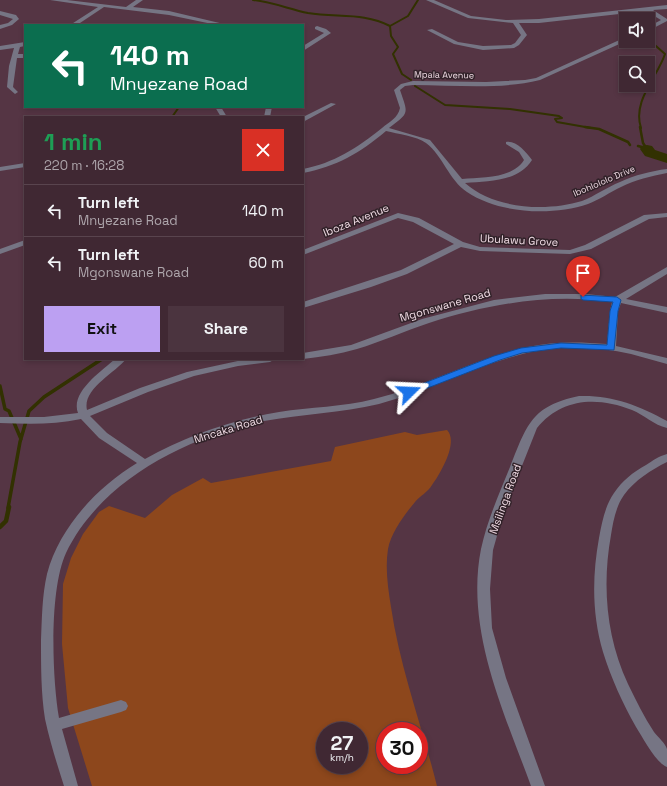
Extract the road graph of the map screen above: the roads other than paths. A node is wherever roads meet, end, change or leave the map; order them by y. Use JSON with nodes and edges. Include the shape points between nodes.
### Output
{"nodes":[{"id":1,"x":53,"y":0,"type":"edge"},
{"id":2,"x":140,"y":0,"type":"edge"},
{"id":3,"x":429,"y":0,"type":"edge"},
{"id":4,"x":448,"y":0,"type":"edge"},
{"id":5,"x":103,"y":6,"type":"junction"},
{"id":6,"x":667,"y":7,"type":"edge"},
{"id":7,"x":128,"y":8,"type":"junction"},
{"id":8,"x":448,"y":9,"type":"junction"},
{"id":9,"x":647,"y":9,"type":"junction"},
{"id":10,"x":0,"y":13,"type":"edge"},
{"id":11,"x":666,"y":20,"type":"edge"},
{"id":12,"x":515,"y":22,"type":"junction"},
{"id":13,"x":75,"y":24,"type":"edge"},
{"id":14,"x":221,"y":24,"type":"edge"},
{"id":15,"x":655,"y":26,"type":"edge"},
{"id":16,"x":0,"y":27,"type":"edge"},
{"id":17,"x":317,"y":28,"type":"dead end"},
{"id":18,"x":430,"y":30,"type":"dead end"},
{"id":19,"x":619,"y":42,"type":"edge"},
{"id":20,"x":24,"y":44,"type":"edge"},
{"id":21,"x":17,"y":46,"type":"junction"},
{"id":22,"x":0,"y":48,"type":"edge"},
{"id":23,"x":304,"y":48,"type":"edge"},
{"id":24,"x":14,"y":56,"type":"junction"},
{"id":25,"x":24,"y":56,"type":"edge"},
{"id":26,"x":15,"y":92,"type":"dead end"},
{"id":27,"x":333,"y":104,"type":"dead end"},
{"id":28,"x":304,"y":119,"type":"edge"},
{"id":29,"x":384,"y":129,"type":"junction"},
{"id":30,"x":508,"y":143,"type":"dead end"},
{"id":31,"x":24,"y":165,"type":"edge"},
{"id":32,"x":0,"y":169,"type":"edge"},
{"id":33,"x":304,"y":171,"type":"edge"},
{"id":34,"x":667,"y":171,"type":"edge"},
{"id":35,"x":460,"y":181,"type":"junction"},
{"id":36,"x":667,"y":215,"type":"edge"},
{"id":37,"x":24,"y":242,"type":"edge"},
{"id":38,"x":460,"y":244,"type":"junction"},
{"id":39,"x":0,"y":252,"type":"edge"},
{"id":40,"x":304,"y":253,"type":"edge"},
{"id":41,"x":667,"y":270,"type":"edge"},
{"id":42,"x":617,"y":300,"type":"junction"},
{"id":43,"x":304,"y":305,"type":"edge"},
{"id":44,"x":667,"y":310,"type":"edge"},
{"id":45,"x":611,"y":348,"type":"junction"},
{"id":46,"x":304,"y":356,"type":"edge"},
{"id":47,"x":120,"y":360,"type":"edge"},
{"id":48,"x":264,"y":360,"type":"edge"},
{"id":49,"x":667,"y":362,"type":"edge"},
{"id":50,"x":83,"y":415,"type":"junction"},
{"id":51,"x":3,"y":420,"type":"edge"},
{"id":52,"x":667,"y":426,"type":"edge"},
{"id":53,"x":667,"y":457,"type":"edge"},
{"id":54,"x":144,"y":463,"type":"junction"},
{"id":55,"x":121,"y":706,"type":"dead end"},
{"id":56,"x":54,"y":725,"type":"junction"},
{"id":57,"x":667,"y":761,"type":"edge"},
{"id":58,"x":71,"y":786,"type":"edge"},
{"id":59,"x":538,"y":786,"type":"edge"}],
"edges":[{"from":1,"to":5,"type":"street"},
{"from":2,"to":7,"type":"street"},
{"from":3,"to":8,"type":"street"},
{"from":4,"to":8,"type":"street"},
{"from":5,"to":7,"type":"street"},
{"from":5,"to":13,"type":"street"},
{"from":6,"to":9,"type":"street"},
{"from":7,"to":14,"type":"street","via":[[178,14]]},
{"from":8,"to":12,"type":"street","via":[[475,18]]},
{"from":9,"to":11,"type":"street"},
{"from":9,"to":12,"type":"street"},
{"from":10,"to":16,"type":"street","via":[[14,16],[16,19]]},
{"from":11,"to":15,"type":"street"},
{"from":12,"to":18,"type":"street","via":[[524,35],[516,45],[505,48],[463,45]]},
{"from":17,"to":23,"type":"street","via":[[328,33]]},
{"from":19,"to":29,"type":"street","name":"Mpala Avenue","via":[[525,82],[403,85],[397,90],[403,107],[402,112]]},
{"from":20,"to":21,"type":"street"},
{"from":21,"to":22,"type":"street"},
{"from":21,"to":24,"type":"street"},
{"from":24,"to":25,"type":"street"},
{"from":24,"to":26,"type":"street","via":[[10,87]]},
{"from":27,"to":28,"type":"street"},
{"from":29,"to":33,"type":"street","name":"Mpala Avenue","via":[[346,158]]},
{"from":29,"to":35,"type":"street","name":"Ibohlololo Drive","via":[[428,141]]},
{"from":30,"to":35,"type":"street","via":[[528,160],[518,172]]},
{"from":31,"to":32,"type":"street"},
{"from":34,"to":35,"type":"street","name":"Ibohlololo Drive","via":[[635,178],[585,202],[546,208],[512,206],[492,200],[477,194]]},
{"from":36,"to":38,"type":"street","name":"Ubulawu Grove","via":[[648,217],[588,247],[570,252],[480,250]]},
{"from":37,"to":39,"type":"street"},
{"from":38,"to":40,"type":"street","name":"Iboza Avenue","via":[[416,220],[398,215]]},
{"from":38,"to":43,"type":"street","via":[[404,272]]},
{"from":41,"to":42,"type":"street"},
{"from":42,"to":44,"type":"street","name":"Mgonswane Road"},
{"from":42,"to":45,"type":"street"},
{"from":42,"to":46,"type":"street","name":"Mgonswane Road","via":[[549,297],[503,301],[443,316],[354,347]]},
{"from":45,"to":49,"type":"street","name":"Mncaka Road"},
{"from":45,"to":54,"type":"street","name":"Mncaka Road","via":[[561,346],[521,351],[376,402],[347,408],[286,414],[219,430]]},
{"from":47,"to":50,"type":"street","via":[[82,399]]},
{"from":48,"to":50,"type":"street","via":[[187,376]]},
{"from":50,"to":51,"type":"street","via":[[56,420]]},
{"from":50,"to":54,"type":"street","via":[[104,436]]},
{"from":52,"to":59,"type":"street","name":"Msilinga Road","via":[[634,408],[607,401],[580,400],[552,407],[532,428],[498,511],[487,550],[484,589],[486,628],[499,678]]},
{"from":53,"to":57,"type":"street","via":[[639,474],[621,491],[612,508],[601,549],[599,595],[602,625],[615,667],[634,712]]},
{"from":54,"to":56,"type":"street","name":"Mncaka Road","via":[[114,485],[91,507],[60,554],[51,584],[48,611],[47,660]]},
{"from":55,"to":56,"type":"street"},
{"from":56,"to":58,"type":"street","name":"Mncaka Road"}]}
